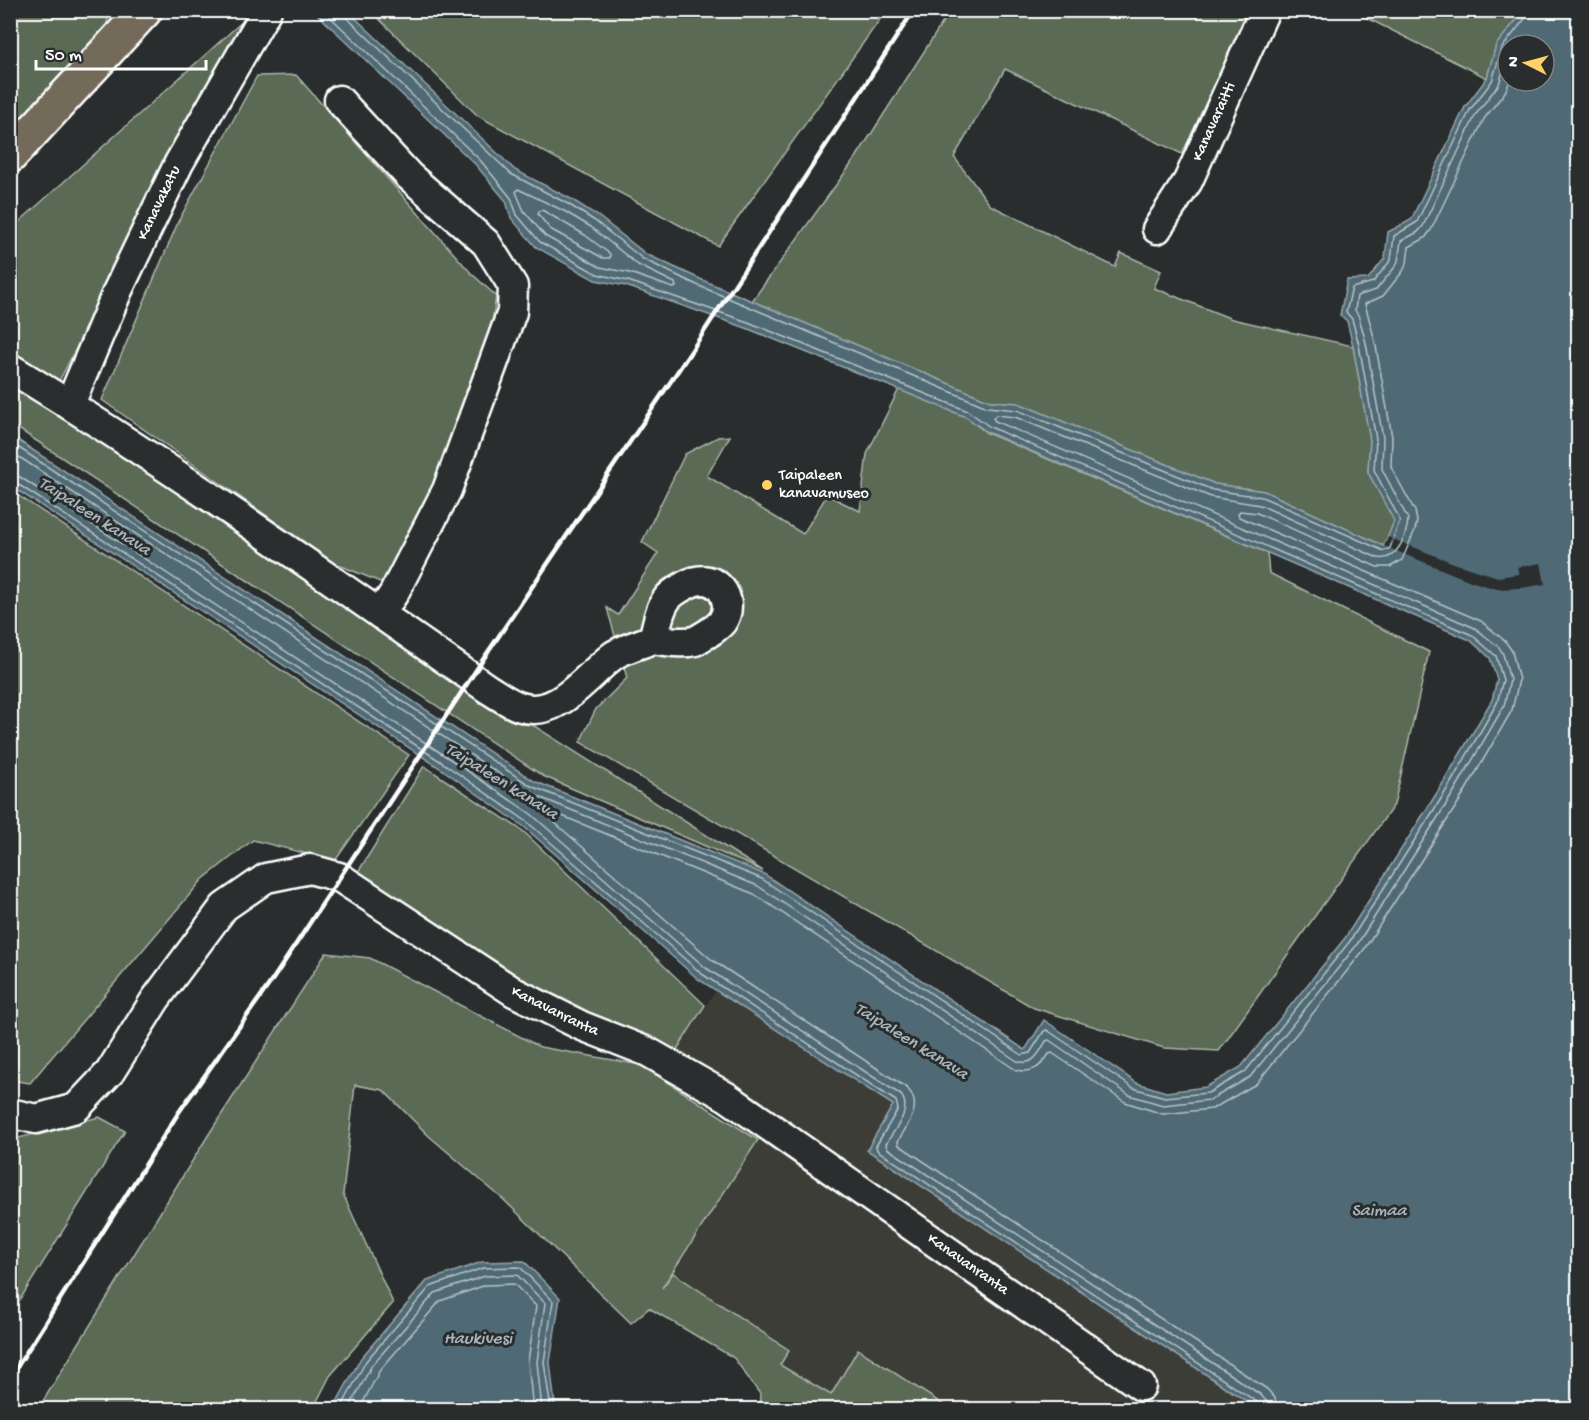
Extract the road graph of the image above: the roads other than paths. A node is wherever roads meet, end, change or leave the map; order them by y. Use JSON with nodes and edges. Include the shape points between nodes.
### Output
{"nodes":[{"id":1,"x":145,"y":10,"type":"edge"},
{"id":2,"x":267,"y":10,"type":"edge"},
{"id":3,"x":1265,"y":10,"type":"edge"},
{"id":4,"x":339,"y":100,"type":"dead end"},
{"id":5,"x":10,"y":156,"type":"edge"},
{"id":6,"x":1157,"y":229,"type":"dead end"},
{"id":7,"x":10,"y":368,"type":"edge"},
{"id":8,"x":70,"y":405,"type":"junction"},
{"id":9,"x":380,"y":614,"type":"junction"},
{"id":10,"x":653,"y":639,"type":"dead end"},
{"id":11,"x":10,"y":1113,"type":"edge"},
{"id":12,"x":1141,"y":1386,"type":"dead end"}],
"edges":[{"from":1,"to":5,"type":"highway"},
{"from":2,"to":8,"type":"street","name":"Kanavakatu","via":[[180,163],[118,290]]},
{"from":3,"to":6,"type":"street","name":"Kanavaraitti","via":[[1188,181]]},
{"from":4,"to":9,"type":"street","via":[[409,176],[486,243],[513,286],[512,312],[447,490]]},
{"from":7,"to":8,"type":"street"},
{"from":8,"to":9,"type":"street"},
{"from":9,"to":10,"type":"street","via":[[521,708],[547,707],[568,697],[617,654]]},
{"from":11,"to":12,"type":"street","name":"Kanavanranta","via":[[36,1119],[76,1108],[110,1072],[155,1000],[224,907],[266,878],[310,869],[339,878],[514,993],[648,1052],[727,1097]]}]}
